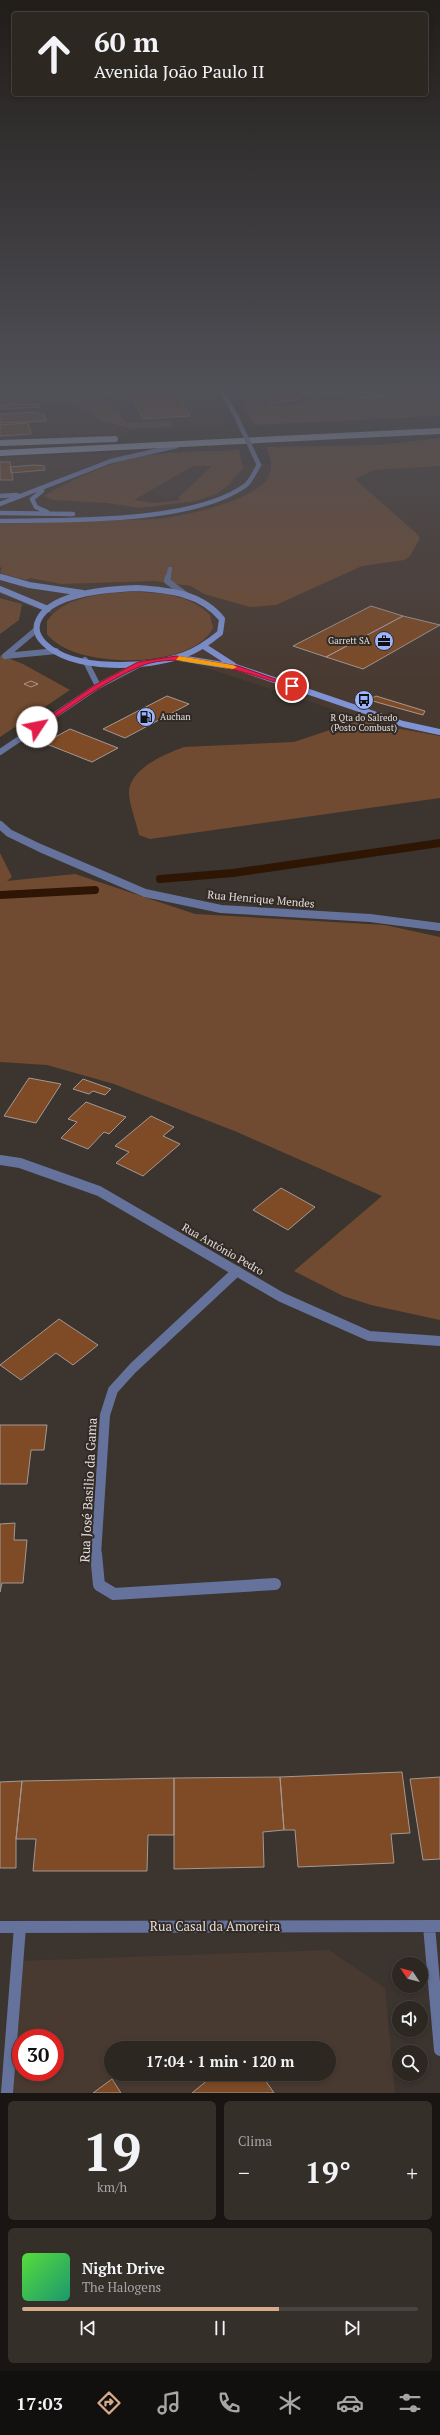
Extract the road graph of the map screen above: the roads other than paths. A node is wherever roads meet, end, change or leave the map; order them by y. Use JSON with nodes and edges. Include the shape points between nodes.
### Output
{"nodes":[{"id":1,"x":45,"y":487,"type":"edge"},
{"id":2,"x":47,"y":487,"type":"edge"},
{"id":3,"x":243,"y":487,"type":"edge"},
{"id":4,"x":23,"y":495,"type":"junction"},
{"id":5,"x":0,"y":496,"type":"edge"},
{"id":6,"x":0,"y":504,"type":"edge"},
{"id":7,"x":0,"y":513,"type":"edge"},
{"id":8,"x":51,"y":514,"type":"junction"},
{"id":9,"x":132,"y":516,"type":"junction"},
{"id":10,"x":0,"y":520,"type":"edge"},
{"id":11,"x":170,"y":569,"type":"dead end"},
{"id":12,"x":0,"y":577,"type":"edge"},
{"id":13,"x":0,"y":589,"type":"edge"},
{"id":14,"x":86,"y":594,"type":"junction"},
{"id":15,"x":186,"y":595,"type":"junction"},
{"id":16,"x":48,"y":609,"type":"junction"},
{"id":17,"x":36,"y":630,"type":"junction"},
{"id":18,"x":204,"y":647,"type":"junction"},
{"id":19,"x":56,"y":651,"type":"junction"},
{"id":20,"x":176,"y":658,"type":"junction"},
{"id":21,"x":85,"y":660,"type":"junction"},
{"id":22,"x":140,"y":664,"type":"junction"},
{"id":23,"x":236,"y":667,"type":"junction"},
{"id":24,"x":98,"y":686,"type":"junction"},
{"id":25,"x":440,"y":732,"type":"edge"},
{"id":26,"x":0,"y":752,"type":"edge"},
{"id":27,"x":0,"y":825,"type":"edge"},
{"id":28,"x":440,"y":927,"type":"edge"},
{"id":29,"x":0,"y":1160,"type":"edge"},
{"id":30,"x":237,"y":1271,"type":"junction"},
{"id":31,"x":440,"y":1340,"type":"edge"},
{"id":32,"x":275,"y":1584,"type":"dead end"},
{"id":33,"x":435,"y":1926,"type":"edge"},
{"id":34,"x":0,"y":1927,"type":"edge"},
{"id":35,"x":20,"y":1927,"type":"junction"},
{"id":36,"x":440,"y":2050,"type":"edge"},
{"id":37,"x":7,"y":2093,"type":"edge"}],
"edges":[{"from":1,"to":4,"type":"street"},
{"from":2,"to":8,"type":"street","via":[[32,499],[36,507]]},
{"from":3,"to":9,"type":"street","bridge":true,"via":[[233,494],[188,508]]},
{"from":4,"to":5,"type":"street"},
{"from":4,"to":6,"type":"street"},
{"from":7,"to":8,"type":"street"},
{"from":8,"to":9,"type":"street"},
{"from":9,"to":10,"type":"street"},
{"from":11,"to":15,"type":"street","via":[[167,581]]},
{"from":12,"to":14,"type":"street","via":[[29,585]]},
{"from":13,"to":16,"type":"street"},
{"from":14,"to":15,"type":"street","via":[[137,588]]},
{"from":14,"to":16,"type":"street","via":[[65,600]]},
{"from":15,"to":18,"type":"street","via":[[210,605],[222,619],[220,634]]},
{"from":16,"to":17,"type":"street","via":[[40,616]]},
{"from":17,"to":19,"type":"street","via":[[46,645]]},
{"from":17,"to":19,"type":"street","via":[[5,656]]},
{"from":18,"to":20,"type":"street"},
{"from":18,"to":23,"type":"street"},
{"from":19,"to":21,"type":"street"},
{"from":20,"to":22,"type":"street"},
{"from":20,"to":23,"type":"street"},
{"from":21,"to":22,"type":"street"},
{"from":21,"to":24,"type":"street"},
{"from":22,"to":24,"type":"street"},
{"from":23,"to":25,"type":"street","via":[[403,724]]},
{"from":24,"to":26,"type":"street"},
{"from":27,"to":28,"type":"street","name":"Rua Henrique Mendes","via":[[40,848],[145,893],[221,909],[370,918]]},
{"from":29,"to":30,"type":"street","name":"Rua António Pedro","via":[[20,1163],[99,1191]]},
{"from":30,"to":31,"type":"street","name":"Rua António Pedro","via":[[281,1297],[369,1336]]},
{"from":30,"to":32,"type":"street","name":"Rua José Basilio da Gama","via":[[133,1368],[113,1390],[105,1415],[96,1562],[99,1585],[114,1594]]},
{"from":33,"to":35,"type":"street","name":"Rua Casal da Amoreira"},
{"from":33,"to":36,"type":"street"},
{"from":34,"to":35,"type":"street","name":"Rua Casal da Amoreira"},
{"from":35,"to":37,"type":"street"}]}
